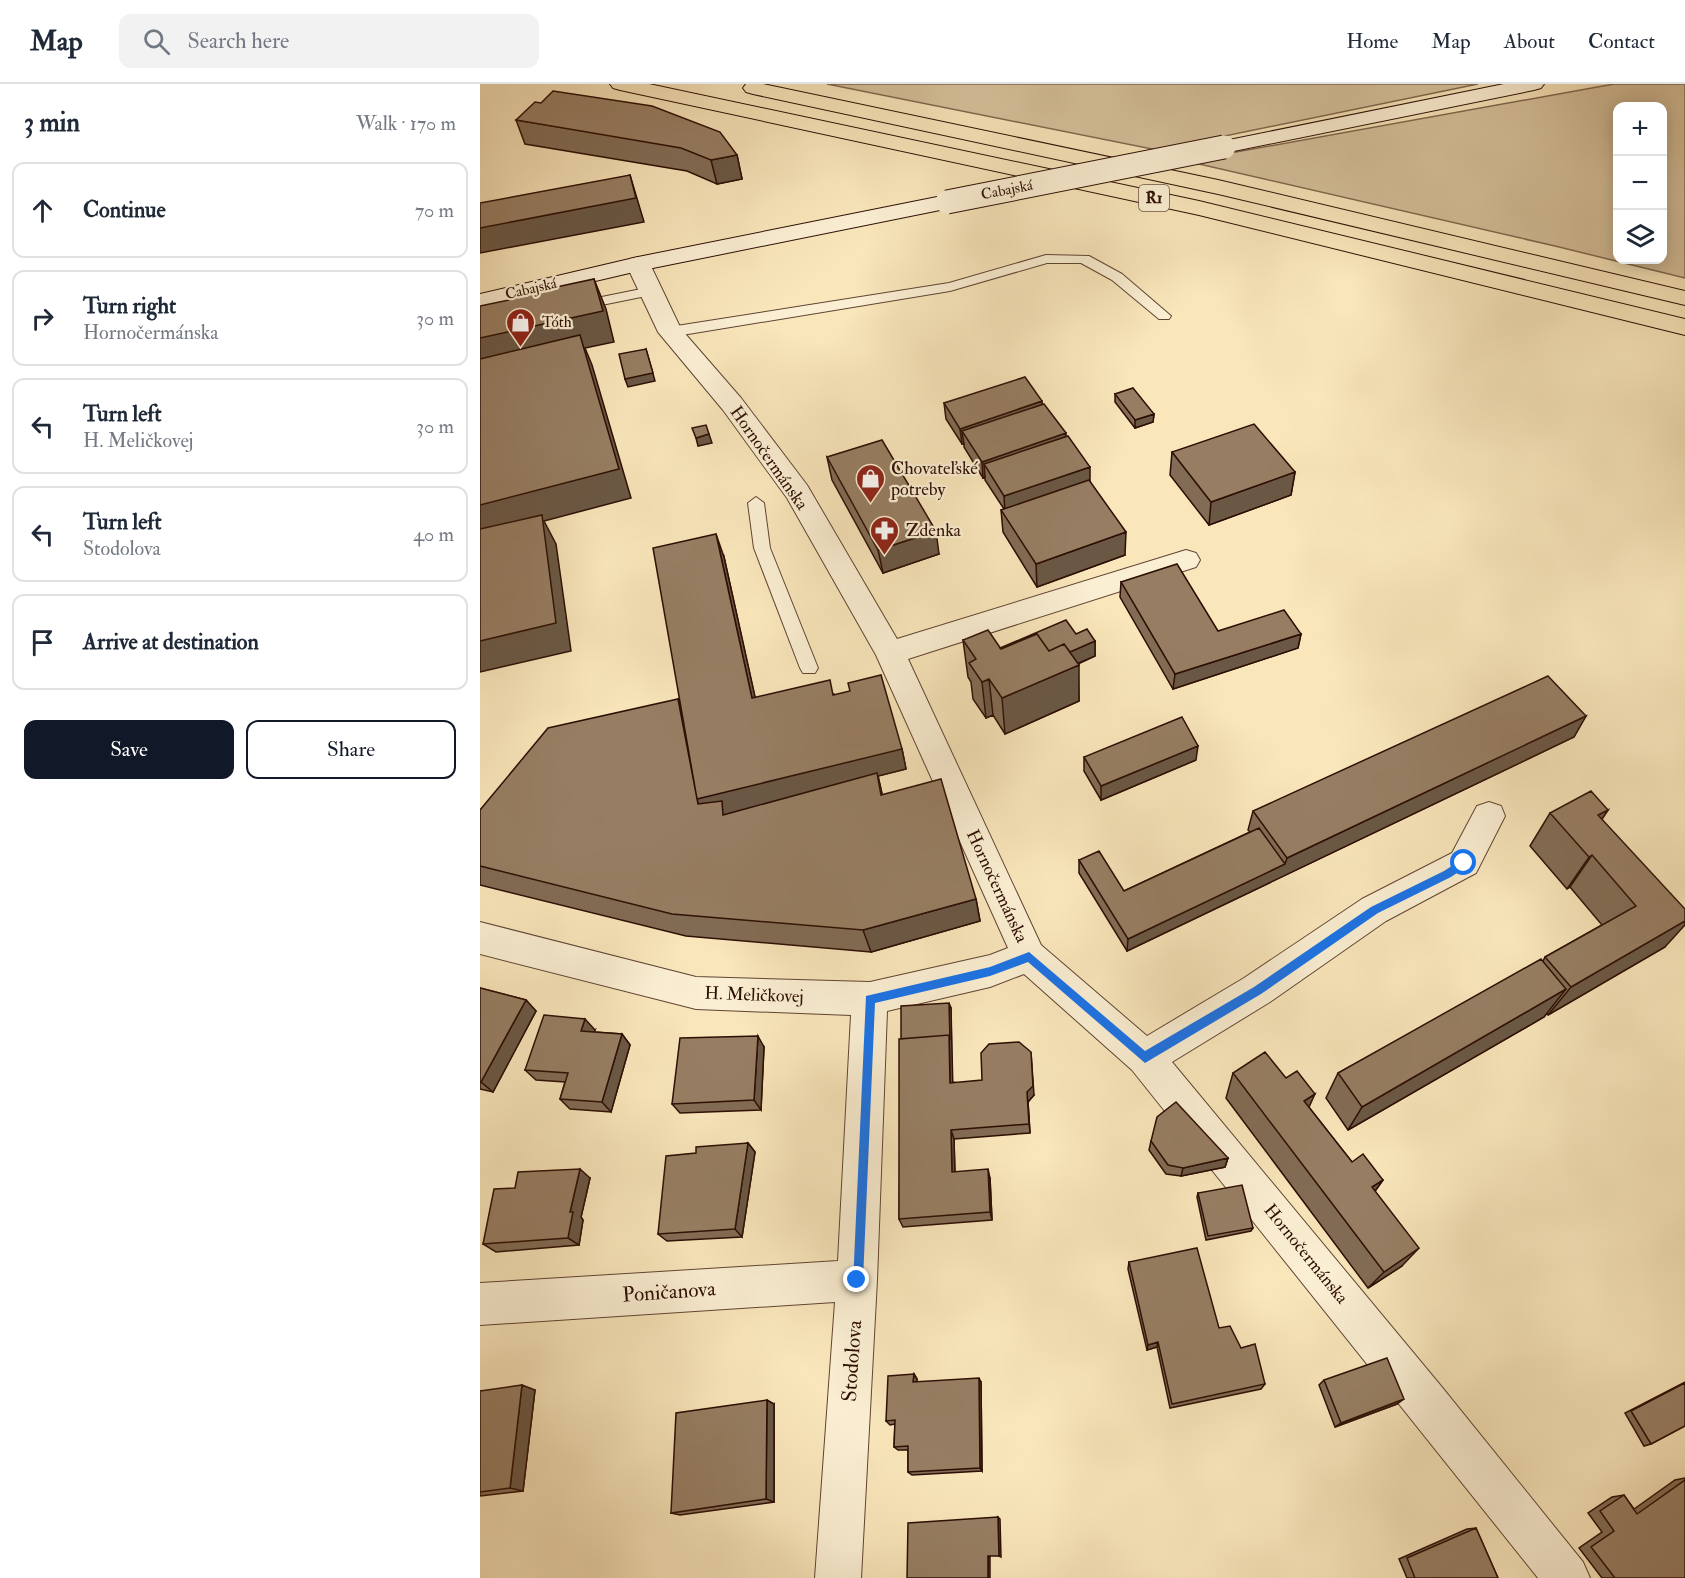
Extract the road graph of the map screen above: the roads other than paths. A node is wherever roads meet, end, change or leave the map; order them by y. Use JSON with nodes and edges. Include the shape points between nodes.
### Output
{"nodes":[{"id":1,"x":620,"y":84,"type":"edge"},
{"id":2,"x":733,"y":84,"type":"edge"},
{"id":3,"x":1534,"y":84,"type":"edge"},
{"id":4,"x":638,"y":264,"type":"junction"},
{"id":5,"x":651,"y":291,"type":"junction"},
{"id":6,"x":1685,"y":298,"type":"edge"},
{"id":7,"x":480,"y":301,"type":"edge"},
{"id":8,"x":560,"y":310,"type":"edge"},
{"id":9,"x":1164,"y":316,"type":"dead end"},
{"id":10,"x":1685,"y":327,"type":"edge"},
{"id":11,"x":670,"y":332,"type":"junction"},
{"id":12,"x":756,"y":503,"type":"dead end"},
{"id":13,"x":1186,"y":560,"type":"dead end"},
{"id":14,"x":890,"y":653,"type":"junction"},
{"id":15,"x":809,"y":668,"type":"dead end"},
{"id":16,"x":1489,"y":816,"type":"dead end"},
{"id":17,"x":480,"y":938,"type":"edge"},
{"id":18,"x":1029,"y":956,"type":"junction"},
{"id":19,"x":870,"y":999,"type":"junction"},
{"id":20,"x":1145,"y":1058,"type":"junction"},
{"id":21,"x":857,"y":1280,"type":"junction"},
{"id":22,"x":480,"y":1304,"type":"edge"},
{"id":23,"x":838,"y":1578,"type":"edge"},
{"id":24,"x":1567,"y":1578,"type":"edge"}],
"edges":[{"from":1,"to":10,"type":"highway","number":"R1","via":[[1187,206]]},
{"from":2,"to":6,"type":"highway","number":"R1","via":[[1218,188]]},
{"from":3,"to":4,"type":"street","name":"Cabajská","bridge":true},
{"from":4,"to":5,"type":"street","name":"Hornočermánska"},
{"from":4,"to":7,"type":"street","name":"Cabajská"},
{"from":5,"to":8,"type":"lane"},
{"from":5,"to":11,"type":"street","name":"Hornočermánska"},
{"from":9,"to":11,"type":"lane","via":[[1117,277],[1084,259],[1046,259],[950,287]]},
{"from":11,"to":14,"type":"street","name":"Hornočermánska","via":[[732,404],[797,492]]},
{"from":12,"to":15,"type":"lane","via":[[762,548]]},
{"from":13,"to":14,"type":"street"},
{"from":14,"to":18,"type":"street","name":"Hornočermánska"},
{"from":16,"to":20,"type":"street","via":[[1464,863],[1374,910],[1257,990]]},
{"from":17,"to":19,"type":"street","name":"H. Meličkovej","via":[[696,993]]},
{"from":18,"to":19,"type":"street","name":"H. Meličkovej","via":[[990,971]]},
{"from":18,"to":20,"type":"street","name":"Hornočermánska"},
{"from":19,"to":21,"type":"street","name":"Stodolova"},
{"from":20,"to":24,"type":"street","name":"Hornočermánska"},
{"from":21,"to":22,"type":"street","name":"Poničanova"},
{"from":21,"to":23,"type":"street","name":"Stodolova"}]}
